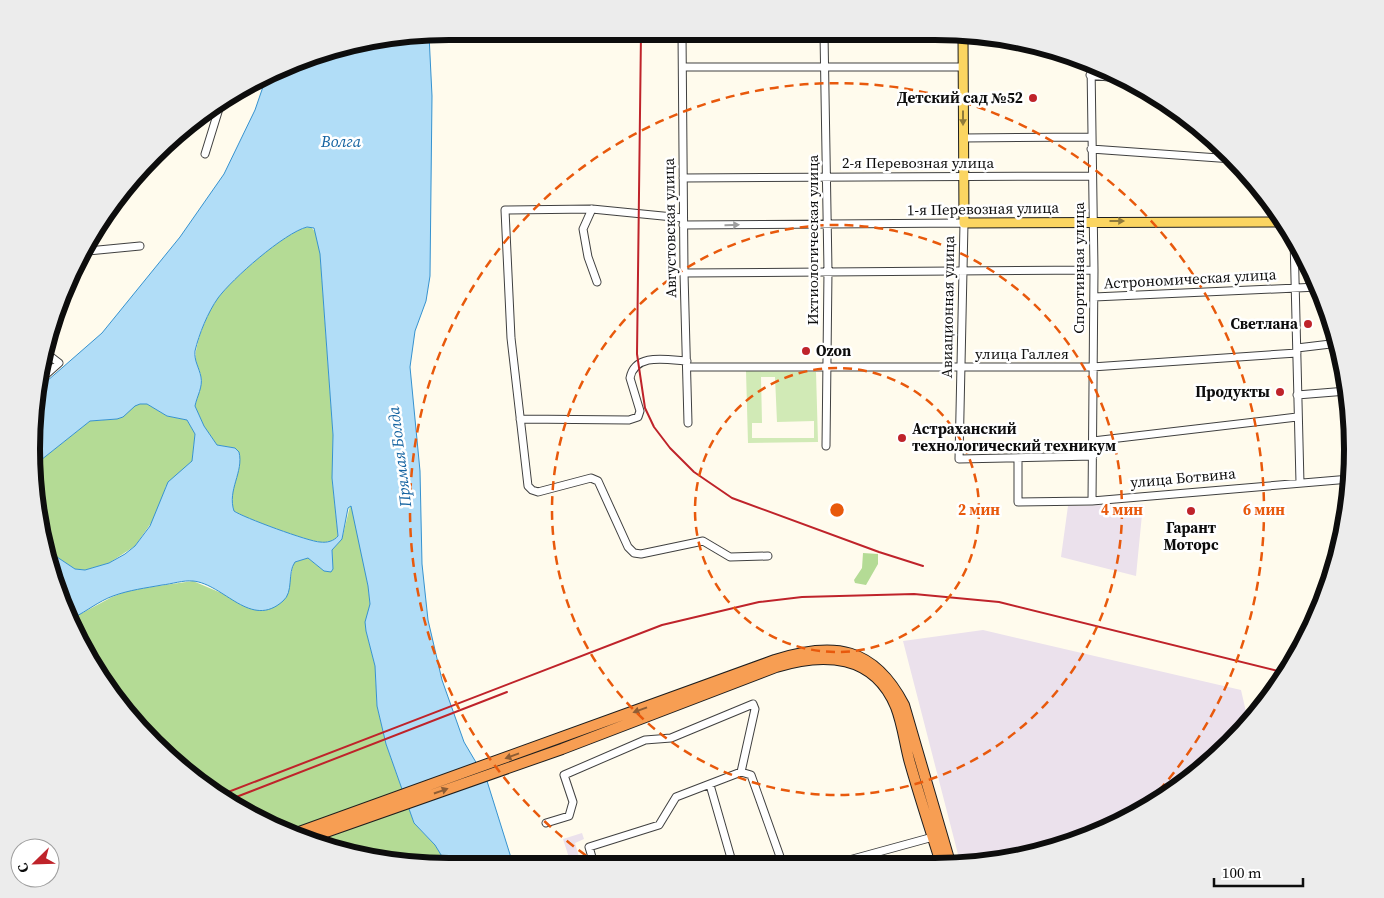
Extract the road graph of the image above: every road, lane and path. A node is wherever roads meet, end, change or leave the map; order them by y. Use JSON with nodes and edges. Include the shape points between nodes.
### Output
{"nodes":[{"id":1,"x":682,"y":40,"type":"edge"},
{"id":2,"x":824,"y":40,"type":"edge"},
{"id":3,"x":963,"y":41,"type":"edge"},
{"id":4,"x":683,"y":67,"type":"junction"},
{"id":5,"x":963,"y":67,"type":"junction"},
{"id":6,"x":825,"y":68,"type":"junction"},
{"id":7,"x":1091,"y":70,"type":"edge"},
{"id":8,"x":1090,"y":75,"type":"junction"},
{"id":9,"x":1104,"y":77,"type":"edge"},
{"id":10,"x":218,"y":112,"type":"edge"},
{"id":11,"x":1091,"y":137,"type":"junction"},
{"id":12,"x":963,"y":138,"type":"junction"},
{"id":13,"x":1091,"y":149,"type":"junction"},
{"id":14,"x":205,"y":154,"type":"dead end"},
{"id":15,"x":1222,"y":158,"type":"edge"},
{"id":16,"x":963,"y":176,"type":"junction"},
{"id":17,"x":1092,"y":176,"type":"junction"},
{"id":18,"x":826,"y":177,"type":"junction"},
{"id":19,"x":683,"y":178,"type":"junction"},
{"id":20,"x":592,"y":209,"type":"junction"},
{"id":21,"x":1093,"y":221,"type":"junction"},
{"id":22,"x":683,"y":222,"type":"junction"},
{"id":23,"x":1275,"y":222,"type":"edge"},
{"id":24,"x":964,"y":223,"type":"junction"},
{"id":25,"x":828,"y":224,"type":"junction"},
{"id":26,"x":140,"y":246,"type":"dead end"},
{"id":27,"x":91,"y":251,"type":"edge"},
{"id":28,"x":1294,"y":254,"type":"edge"},
{"id":29,"x":963,"y":270,"type":"junction"},
{"id":30,"x":1094,"y":270,"type":"junction"},
{"id":31,"x":828,"y":271,"type":"junction"},
{"id":32,"x":684,"y":273,"type":"junction"},
{"id":33,"x":597,"y":282,"type":"dead end"},
{"id":34,"x":1311,"y":287,"type":"edge"},
{"id":35,"x":1295,"y":288,"type":"junction"},
{"id":36,"x":1094,"y":297,"type":"junction"},
{"id":37,"x":1331,"y":345,"type":"edge"},
{"id":38,"x":1297,"y":351,"type":"junction"},
{"id":39,"x":51,"y":356,"type":"edge"},
{"id":40,"x":687,"y":364,"type":"junction"},
{"id":41,"x":826,"y":367,"type":"junction"},
{"id":42,"x":1092,"y":367,"type":"junction"},
{"id":43,"x":960,"y":368,"type":"junction"},
{"id":44,"x":47,"y":374,"type":"edge"},
{"id":45,"x":1340,"y":392,"type":"edge"},
{"id":46,"x":1297,"y":395,"type":"junction"},
{"id":47,"x":1297,"y":417,"type":"junction"},
{"id":48,"x":520,"y":419,"type":"junction"},
{"id":49,"x":688,"y":423,"type":"dead end"},
{"id":50,"x":1093,"y":442,"type":"junction"},
{"id":51,"x":826,"y":446,"type":"dead end"},
{"id":52,"x":1093,"y":456,"type":"junction"},
{"id":53,"x":1018,"y":459,"type":"junction"},
{"id":54,"x":1343,"y":479,"type":"edge"},
{"id":55,"x":1300,"y":483,"type":"junction"},
{"id":56,"x":1092,"y":501,"type":"junction"},
{"id":57,"x":768,"y":556,"type":"dead end"},
{"id":58,"x":560,"y":744,"type":"junction"},
{"id":59,"x":741,"y":772,"type":"junction"},
{"id":60,"x":710,"y":785,"type":"junction"},
{"id":61,"x":361,"y":815,"type":"junction"},
{"id":62,"x":546,"y":823,"type":"dead end"},
{"id":63,"x":304,"y":831,"type":"edge"},
{"id":64,"x":315,"y":835,"type":"edge"},
{"id":65,"x":933,"y":837,"type":"junction"},
{"id":66,"x":592,"y":858,"type":"edge"},
{"id":67,"x":731,"y":858,"type":"edge"},
{"id":68,"x":780,"y":858,"type":"edge"},
{"id":69,"x":856,"y":858,"type":"edge"},
{"id":70,"x":939,"y":858,"type":"edge"},
{"id":71,"x":948,"y":858,"type":"edge"}],
"edges":[{"from":1,"to":4,"type":"street","name":"Августовская улица"},
{"from":2,"to":6,"type":"street","name":"Ихтиологическая улица"},
{"from":3,"to":5,"type":"main road","name":"Авиационная улица"},
{"from":4,"to":6,"type":"street"},
{"from":4,"to":19,"type":"street","name":"Августовская улица"},
{"from":5,"to":6,"type":"street"},
{"from":5,"to":12,"type":"main road","name":"Авиационная улица","one_way":true},
{"from":6,"to":18,"type":"street","name":"Ихтиологическая улица"},
{"from":7,"to":8,"type":"street","name":"Спортивная улица"},
{"from":8,"to":9,"type":"street"},
{"from":8,"to":11,"type":"street","name":"Спортивная улица"},
{"from":10,"to":14,"type":"street"},
{"from":11,"to":12,"type":"street"},
{"from":11,"to":13,"type":"street","name":"Спортивная улица"},
{"from":12,"to":16,"type":"main road","name":"Авиационная улица"},
{"from":13,"to":15,"type":"street"},
{"from":13,"to":17,"type":"street","name":"Спортивная улица"},
{"from":16,"to":17,"type":"street","name":"2-я Перевозная улица"},
{"from":16,"to":18,"type":"street","name":"2-я Перевозная улица"},
{"from":16,"to":24,"type":"main road","name":"Авиационная улица"},
{"from":17,"to":21,"type":"street","name":"Спортивная улица"},
{"from":18,"to":19,"type":"street","name":"2-я Перевозная улица"},
{"from":18,"to":25,"type":"street","name":"Ихтиологическая улица"},
{"from":19,"to":22,"type":"street","name":"Августовская улица"},
{"from":20,"to":22,"type":"street","name":"1-я Перевозная улица"},
{"from":20,"to":33,"type":"street","via":[[583,228]]},
{"from":20,"to":48,"type":"street","name":"1-я Перевозная улица","via":[[505,210],[511,338]]},
{"from":21,"to":23,"type":"main road","name":"1-я Перевозная улица","one_way":true},
{"from":21,"to":24,"type":"main road","name":"1-я Перевозная улица"},
{"from":21,"to":30,"type":"street","name":"Спортивная улица"},
{"from":22,"to":25,"type":"street","name":"1-я Перевозная улица","one_way":true},
{"from":22,"to":32,"type":"street","name":"Августовская улица"},
{"from":24,"to":25,"type":"street","name":"1-я Перевозная улица"},
{"from":24,"to":29,"type":"street","name":"Авиационная улица"},
{"from":25,"to":31,"type":"street","name":"Ихтиологическая улица"},
{"from":26,"to":27,"type":"street"},
{"from":28,"to":35,"type":"street"},
{"from":29,"to":30,"type":"street","name":"Астрономическая улица"},
{"from":29,"to":31,"type":"street","name":"Астрономическая улица"},
{"from":29,"to":43,"type":"street","name":"Авиационная улица"},
{"from":30,"to":36,"type":"street","name":"Спортивная улица"},
{"from":31,"to":32,"type":"street","name":"Астрономическая улица"},
{"from":31,"to":41,"type":"street","name":"Ихтиологическая улица"},
{"from":32,"to":40,"type":"street","name":"Августовская улица"},
{"from":34,"to":35,"type":"street","name":"Астрономическая улица"},
{"from":35,"to":36,"type":"street","name":"Астрономическая улица"},
{"from":35,"to":38,"type":"street"},
{"from":36,"to":42,"type":"street","name":"Спортивная улица"},
{"from":37,"to":38,"type":"street","name":"улица Галлея"},
{"from":38,"to":42,"type":"street","name":"улица Галлея"},
{"from":38,"to":46,"type":"street"},
{"from":39,"to":44,"type":"street","via":[[60,363]]},
{"from":40,"to":41,"type":"street","name":"улица Галлея"},
{"from":40,"to":48,"type":"street","name":"улица Галлея","via":[[644,360],[637,364],[630,378],[640,411],[638,417],[629,420]]},
{"from":40,"to":49,"type":"street","name":"Августовская улица"},
{"from":41,"to":43,"type":"street","name":"улица Галлея"},
{"from":41,"to":51,"type":"street","name":"Ихтиологическая улица"},
{"from":42,"to":43,"type":"street","name":"улица Галлея"},
{"from":42,"to":50,"type":"street","name":"Спортивная улица"},
{"from":43,"to":53,"type":"street","name":"Авиационная улица","via":[[959,459]]},
{"from":45,"to":46,"type":"street"},
{"from":46,"to":47,"type":"street"},
{"from":47,"to":50,"type":"street"},
{"from":47,"to":55,"type":"street"},
{"from":48,"to":57,"type":"street","via":[[528,486],[538,492],[591,478],[598,481],[628,547],[634,553],[703,542],[730,557]]},
{"from":50,"to":52,"type":"street","name":"Спортивная улица"},
{"from":52,"to":53,"type":"street"},
{"from":52,"to":56,"type":"street","name":"Спортивная улица"},
{"from":53,"to":56,"type":"street","name":"улица Ботвина","via":[[1018,502]]},
{"from":54,"to":55,"type":"street","name":"улица Ботвина"},
{"from":55,"to":56,"type":"street","name":"улица Ботвина"},
{"from":58,"to":61,"type":"highway"},
{"from":58,"to":65,"type":"highway","via":[[784,665],[820,657],[842,660],[874,675],[896,708]]},
{"from":71,"to":58,"type":"highway","one_way":true,"via":[[904,705],[880,670],[863,658],[843,652],[820,649],[798,652]]},
{"from":59,"to":60,"type":"street"},
{"from":59,"to":62,"type":"street","via":[[754,709],[752,704],[671,738],[645,740],[564,774],[573,802],[569,816]]},
{"from":59,"to":68,"type":"street","via":[[751,776]]},
{"from":60,"to":66,"type":"street","via":[[676,797],[659,825],[589,847]]},
{"from":60,"to":67,"type":"street"},
{"from":61,"to":63,"type":"highway"},
{"from":61,"to":64,"type":"highway"},
{"from":65,"to":69,"type":"street"},
{"from":65,"to":70,"type":"highway"}]}
